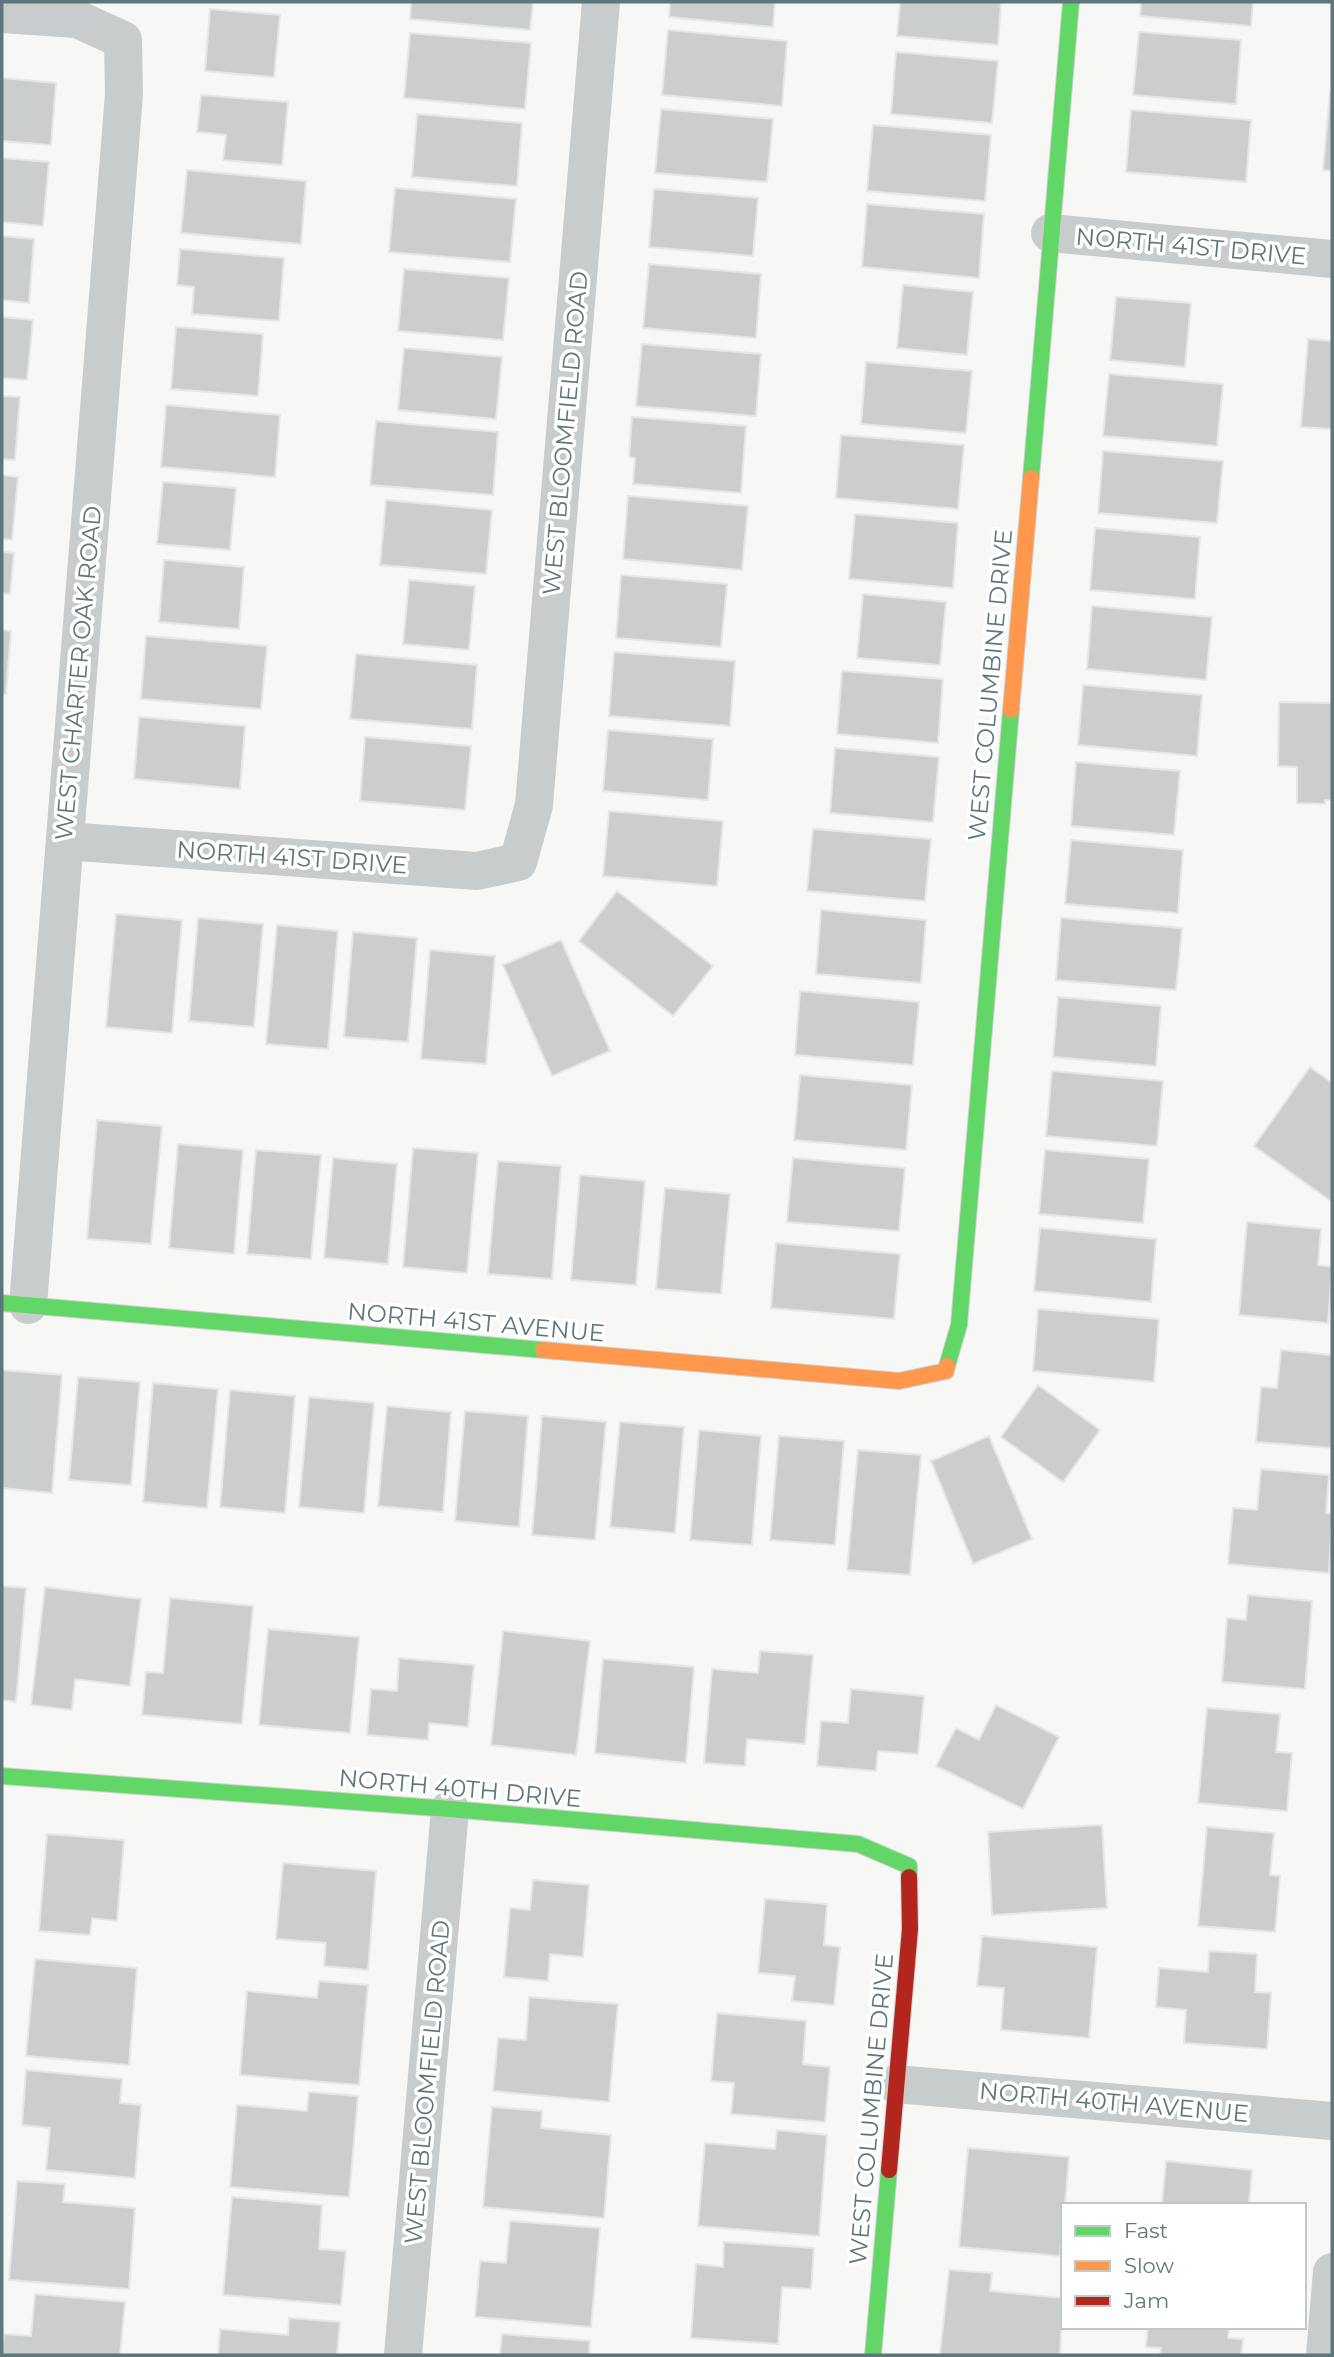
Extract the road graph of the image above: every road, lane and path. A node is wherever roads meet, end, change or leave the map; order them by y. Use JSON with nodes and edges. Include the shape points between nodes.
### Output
{"nodes":[{"id":1,"x":601,"y":2,"type":"edge"},
{"id":2,"x":1071,"y":2,"type":"edge"},
{"id":3,"x":2,"y":14,"type":"edge"},
{"id":4,"x":1050,"y":233,"type":"junction"},
{"id":5,"x":1332,"y":259,"type":"edge"},
{"id":6,"x":65,"y":841,"type":"junction"},
{"id":7,"x":518,"y":862,"type":"joint"},
{"id":8,"x":15,"y":1304,"type":"edge"},
{"id":9,"x":946,"y":1371,"type":"joint"},
{"id":10,"x":2,"y":1776,"type":"edge"},
{"id":11,"x":450,"y":1810,"type":"junction"},
{"id":12,"x":909,"y":1866,"type":"joint"},
{"id":13,"x":895,"y":2084,"type":"junction"},
{"id":14,"x":1332,"y":2121,"type":"edge"},
{"id":15,"x":1332,"y":2272,"type":"edge"},
{"id":16,"x":403,"y":2355,"type":"edge"},
{"id":17,"x":873,"y":2355,"type":"edge"},
{"id":18,"x":1325,"y":2355,"type":"edge"}],
"edges":[{"from":1,"to":7,"type":"street","name":"WEST BLOOMFIELD ROAD","via":[[534,805]]},
{"from":2,"to":4,"type":"street","name":"WEST COLUMBINE DRIVE"},
{"from":3,"to":6,"type":"street","name":"WEST CHARTER OAK ROAD","via":[[77,19],[123,40],[124,94]]},
{"from":4,"to":5,"type":"street","name":"NORTH 41ST DRIVE"},
{"from":4,"to":9,"type":"street","name":"WEST COLUMBINE DRIVE","via":[[959,1325]]},
{"from":6,"to":7,"type":"street","name":"NORTH 41ST DRIVE","via":[[477,871]]},
{"from":6,"to":8,"type":"street","name":"WEST CHARTER OAK ROAD"},
{"from":8,"to":9,"type":"street","name":"NORTH 41ST AVENUE","via":[[899,1381]]},
{"from":10,"to":11,"type":"street","name":"NORTH 40TH DRIVE"},
{"from":11,"to":12,"type":"street","name":"NORTH 40TH DRIVE","via":[[858,1844]]},
{"from":11,"to":16,"type":"street","name":"WEST BLOOMFIELD ROAD"},
{"from":12,"to":13,"type":"street","name":"WEST COLUMBINE DRIVE","via":[[910,1929]]},
{"from":13,"to":14,"type":"street","name":"NORTH 40TH AVENUE"},
{"from":13,"to":17,"type":"street","name":"WEST COLUMBINE DRIVE"},
{"from":15,"to":18,"type":"street"}]}
